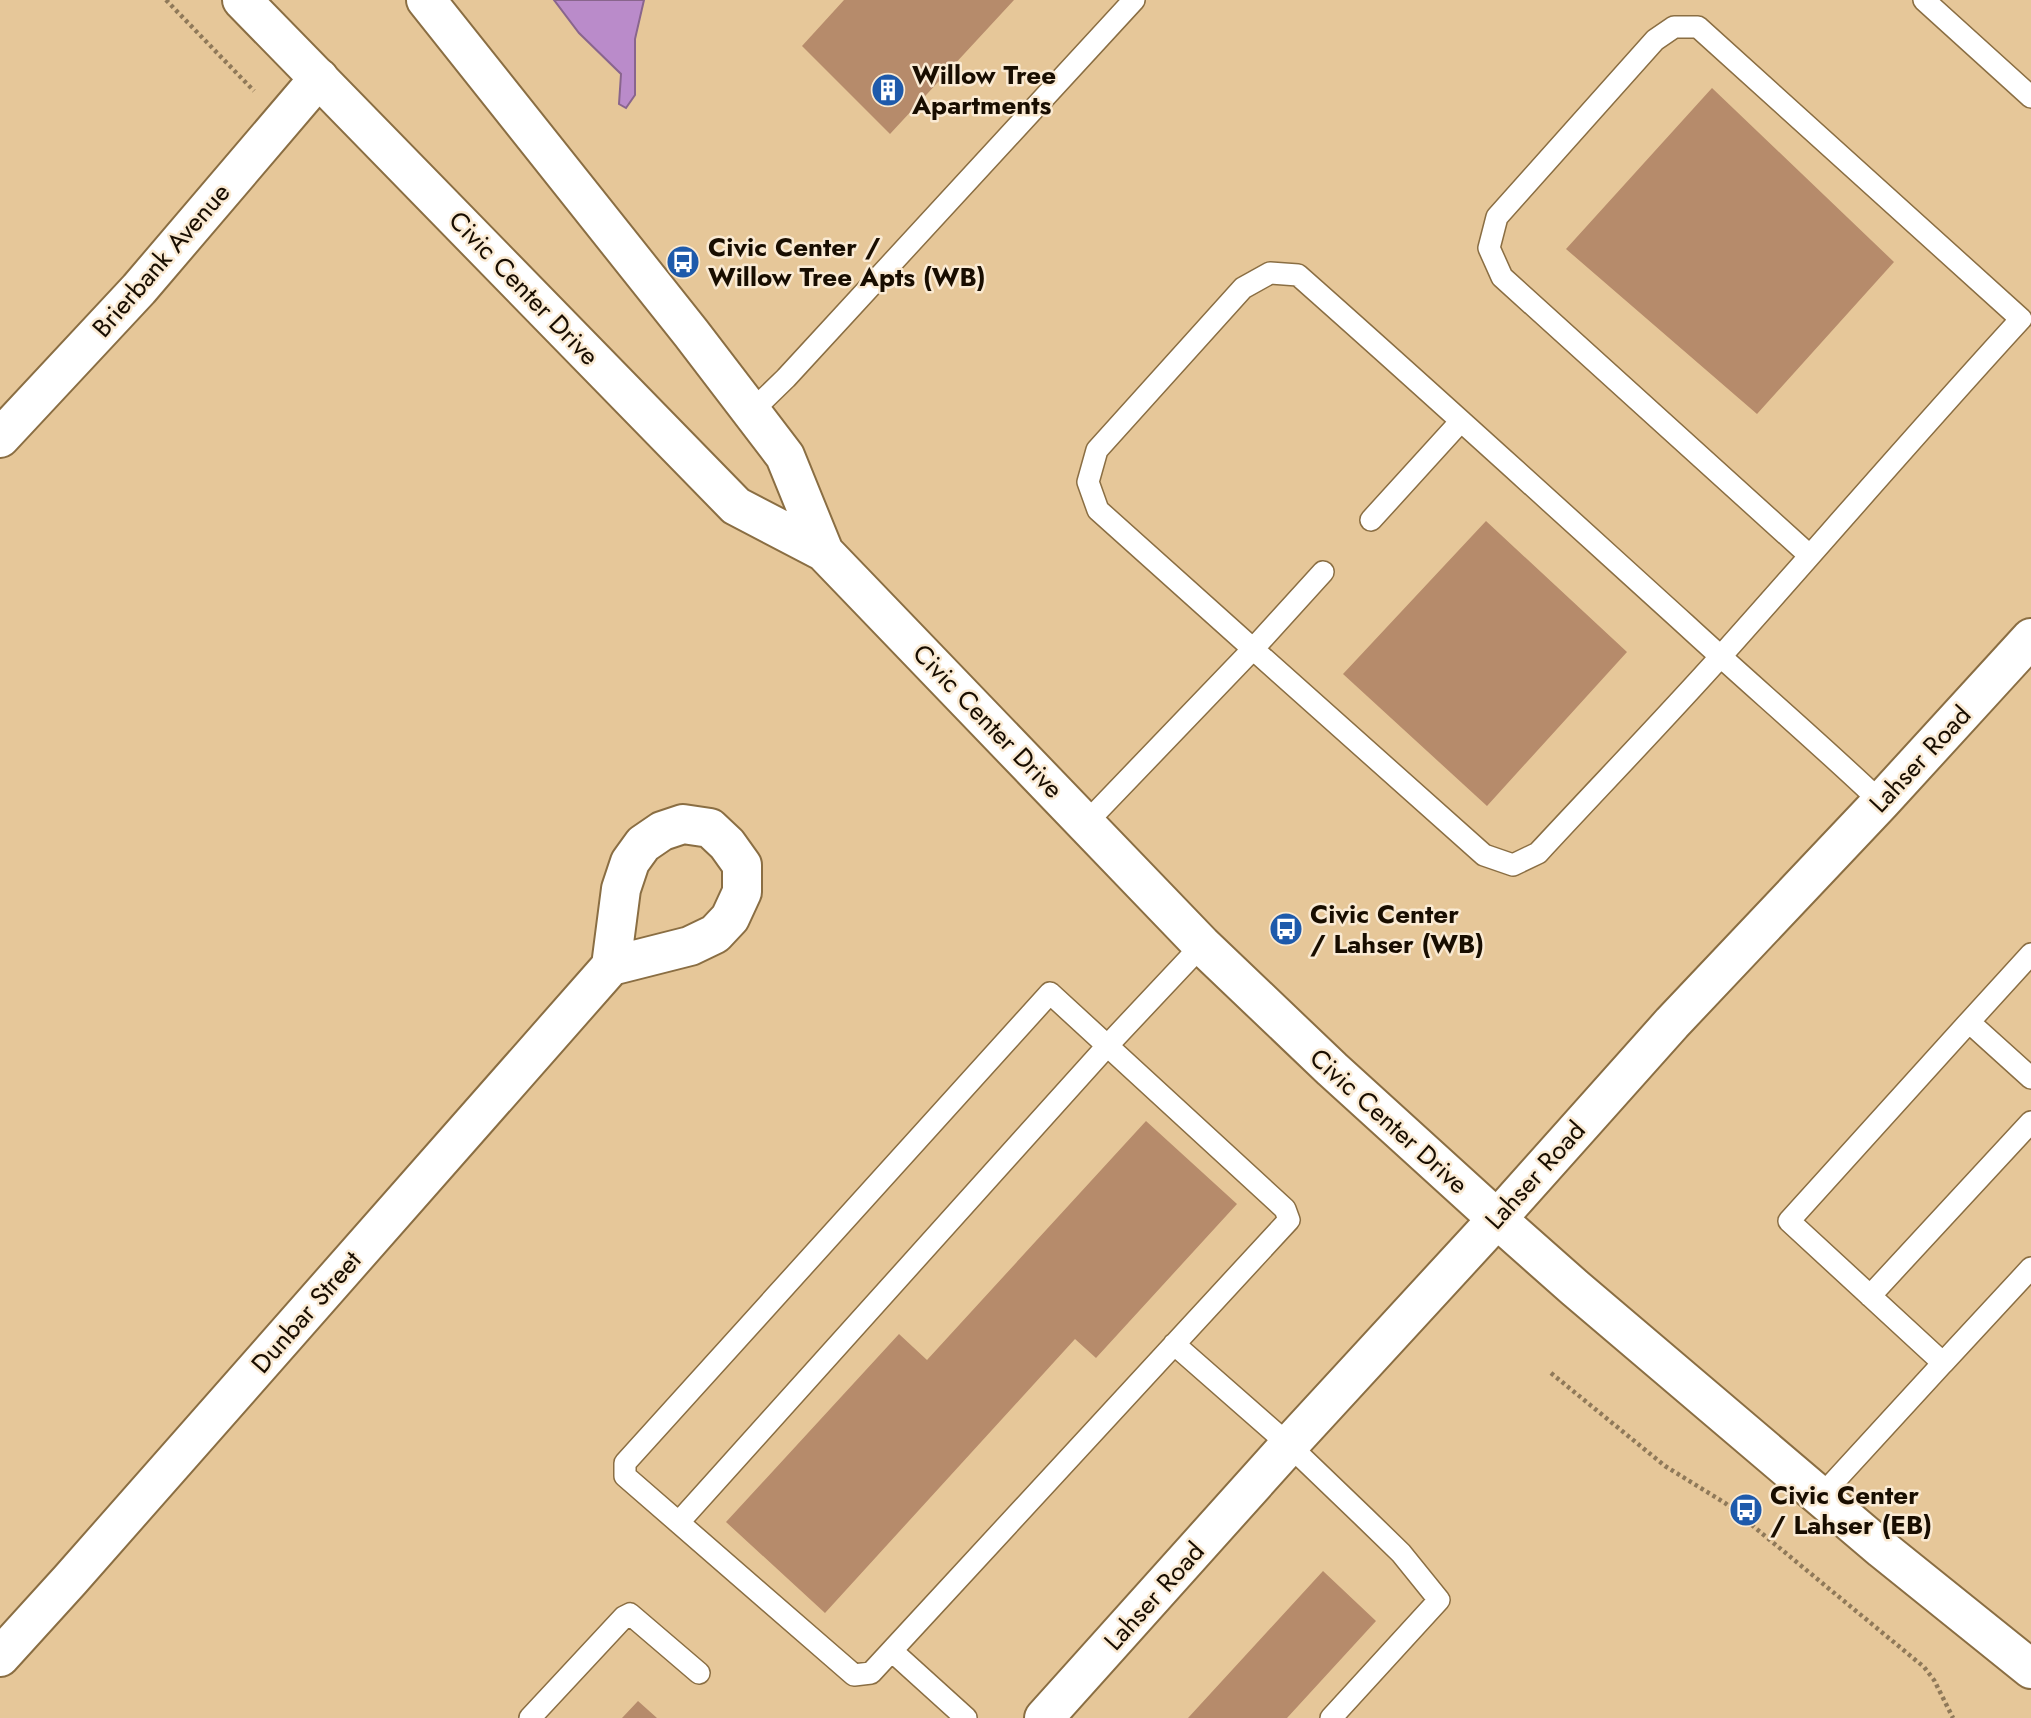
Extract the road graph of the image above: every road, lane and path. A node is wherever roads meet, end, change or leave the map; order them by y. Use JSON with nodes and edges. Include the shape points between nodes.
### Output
{"nodes":[{"id":1,"x":166,"y":0,"type":"edge"},
{"id":2,"x":242,"y":0,"type":"edge"},
{"id":3,"x":426,"y":0,"type":"edge"},
{"id":4,"x":1134,"y":0,"type":"edge"},
{"id":5,"x":1924,"y":0,"type":"edge"},
{"id":6,"x":319,"y":78,"type":"junction"},
{"id":7,"x":257,"y":94,"type":"dead end"},
{"id":8,"x":2031,"y":97,"type":"edge"},
{"id":9,"x":2026,"y":323,"type":"edge"},
{"id":10,"x":752,"y":411,"type":"junction"},
{"id":11,"x":1461,"y":421,"type":"junction"},
{"id":12,"x":0,"y":438,"type":"edge"},
{"id":13,"x":1371,"y":520,"type":"dead end"},
{"id":14,"x":824,"y":552,"type":"junction"},
{"id":15,"x":1809,"y":555,"type":"junction"},
{"id":16,"x":1323,"y":572,"type":"dead end"},
{"id":17,"x":2031,"y":638,"type":"edge"},
{"id":18,"x":1253,"y":649,"type":"junction"},
{"id":19,"x":1720,"y":657,"type":"junction"},
{"id":20,"x":1881,"y":802,"type":"junction"},
{"id":21,"x":1086,"y":823,"type":"junction"},
{"id":22,"x":1202,"y":945,"type":"junction"},
{"id":23,"x":2031,"y":954,"type":"edge"},
{"id":24,"x":611,"y":966,"type":"dead end"},
{"id":25,"x":1969,"y":1022,"type":"junction"},
{"id":26,"x":1108,"y":1045,"type":"junction"},
{"id":27,"x":2029,"y":1072,"type":"edge"},
{"id":28,"x":2031,"y":1122,"type":"edge"},
{"id":29,"x":1497,"y":1219,"type":"junction"},
{"id":30,"x":2031,"y":1268,"type":"edge"},
{"id":31,"x":1870,"y":1296,"type":"junction"},
{"id":32,"x":1174,"y":1344,"type":"junction"},
{"id":33,"x":1943,"y":1363,"type":"junction"},
{"id":34,"x":1551,"y":1373,"type":"dead end"},
{"id":35,"x":1289,"y":1445,"type":"junction"},
{"id":36,"x":1821,"y":1496,"type":"junction"},
{"id":37,"x":679,"y":1522,"type":"junction"},
{"id":38,"x":892,"y":1651,"type":"junction"},
{"id":39,"x":0,"y":1657,"type":"edge"},
{"id":40,"x":2031,"y":1669,"type":"edge"},
{"id":41,"x":699,"y":1673,"type":"dead end"},
{"id":42,"x":530,"y":1718,"type":"edge"},
{"id":43,"x":966,"y":1718,"type":"edge"},
{"id":44,"x":1044,"y":1718,"type":"edge"},
{"id":45,"x":1331,"y":1718,"type":"edge"},
{"id":46,"x":1953,"y":1718,"type":"edge"}],
"edges":[{"from":1,"to":7,"type":"path"},
{"from":2,"to":6,"type":"street","name":"Civic Center Drive"},
{"from":3,"to":10,"type":"street","name":"Civic Center Drive"},
{"from":4,"to":10,"type":"lane"},
{"from":5,"to":8,"type":"lane"},
{"from":6,"to":12,"type":"street","name":"Brierbank Avenue","via":[[139,289]]},
{"from":6,"to":14,"type":"street","name":"Civic Center Drive","via":[[736,506]]},
{"from":9,"to":15,"type":"lane","via":[[1934,414]]},
{"from":9,"to":15,"type":"lane","via":[[1698,27],[1674,26],[1655,40],[1497,218],[1489,248],[1502,277]]},
{"from":10,"to":14,"type":"street","name":"Civic Center Drive","via":[[785,456]]},
{"from":11,"to":13,"type":"lane"},
{"from":11,"to":18,"type":"lane","via":[[1298,275],[1270,273],[1243,288],[1097,450],[1088,482],[1098,510]]},
{"from":11,"to":19,"type":"lane"},
{"from":14,"to":21,"type":"street","name":"Civic Center Drive"},
{"from":15,"to":19,"type":"lane"},
{"from":16,"to":18,"type":"lane"},
{"from":17,"to":20,"type":"street","name":"Lahser Road"},
{"from":18,"to":19,"type":"lane","via":[[1484,855],[1513,865],[1538,853]]},
{"from":18,"to":21,"type":"lane"},
{"from":19,"to":20,"type":"lane"},
{"from":20,"to":29,"type":"street","name":"Lahser Road","via":[[1672,1023]]},
{"from":21,"to":22,"type":"street","name":"Civic Center Drive"},
{"from":22,"to":26,"type":"lane"},
{"from":22,"to":29,"type":"street","name":"Civic Center Drive"},
{"from":23,"to":25,"type":"lane"},
{"from":24,"to":39,"type":"street","name":"Dunbar Street"},
{"from":25,"to":27,"type":"lane"},
{"from":25,"to":31,"type":"lane","via":[[1788,1221]]},
{"from":26,"to":32,"type":"lane","via":[[1285,1209],[1289,1220]]},
{"from":26,"to":37,"type":"lane"},
{"from":26,"to":37,"type":"lane","via":[[1051,993],[625,1463],[625,1476]]},
{"from":28,"to":31,"type":"lane"},
{"from":29,"to":35,"type":"street","name":"Lahser Road"},
{"from":29,"to":36,"type":"street","name":"Civic Center Drive"},
{"from":30,"to":33,"type":"lane"},
{"from":31,"to":33,"type":"lane"},
{"from":32,"to":35,"type":"lane"},
{"from":32,"to":38,"type":"lane"},
{"from":33,"to":36,"type":"lane"},
{"from":34,"to":46,"type":"path","via":[[1665,1466],[1725,1503],[1924,1667]]},
{"from":35,"to":44,"type":"street","name":"Lahser Road"},
{"from":35,"to":45,"type":"lane","via":[[1401,1553],[1439,1600]]},
{"from":36,"to":40,"type":"street","name":"Civic Center Drive"},
{"from":37,"to":38,"type":"lane","via":[[854,1675],[871,1674]]},
{"from":38,"to":43,"type":"lane"},
{"from":41,"to":42,"type":"lane","via":[[630,1614]]}]}
